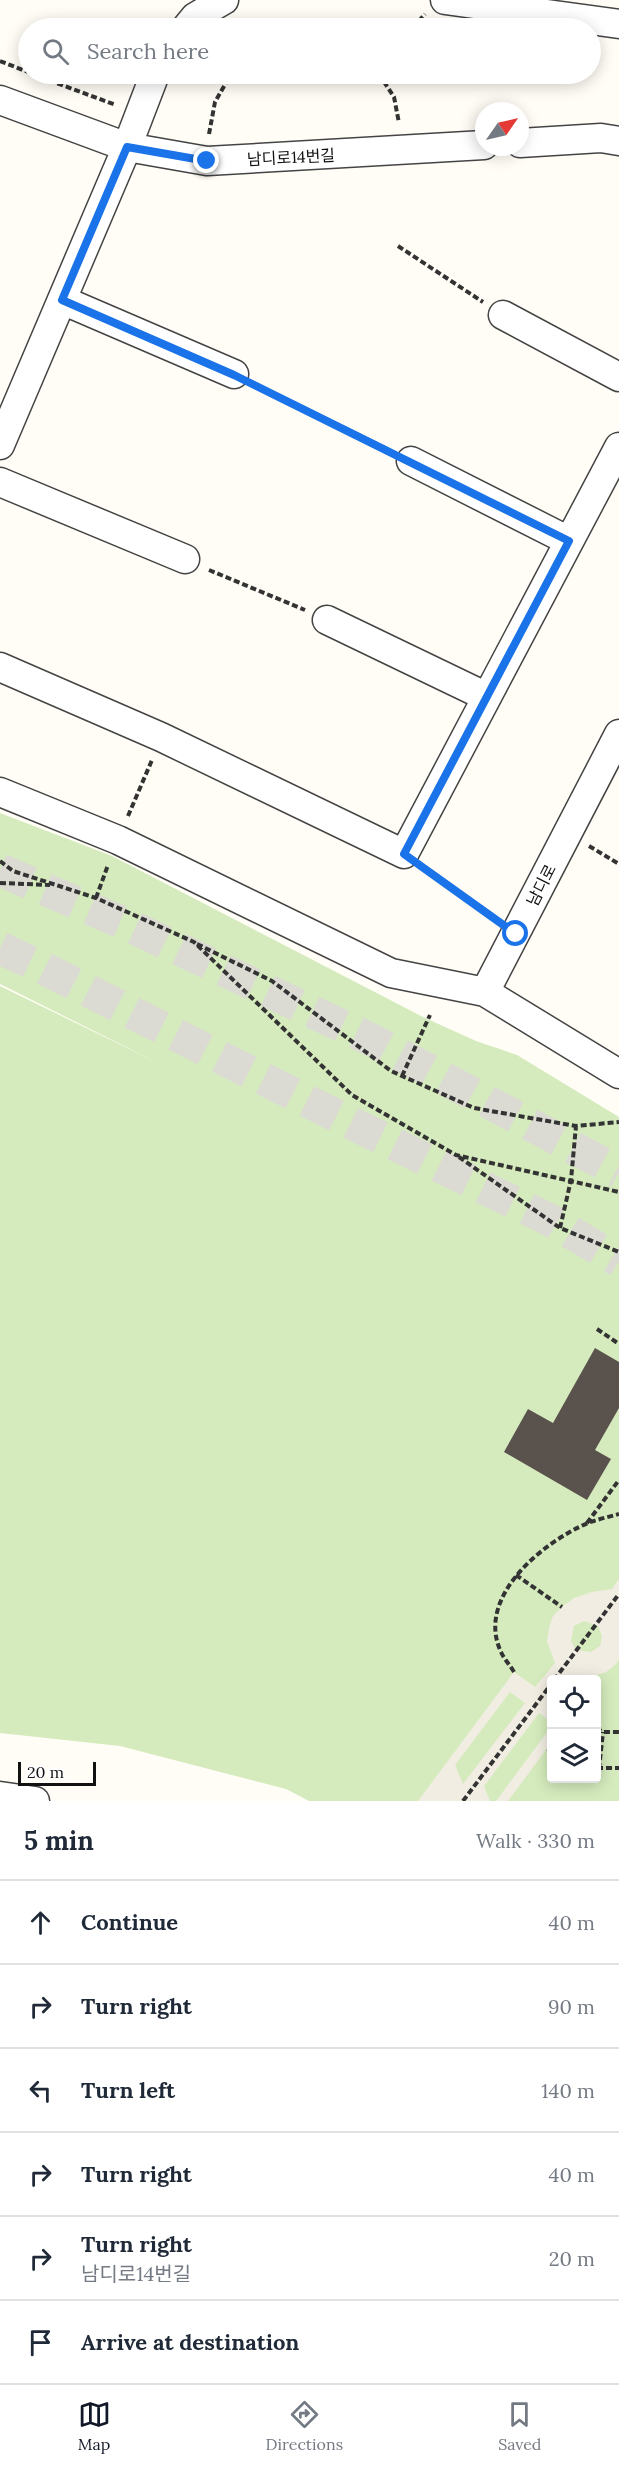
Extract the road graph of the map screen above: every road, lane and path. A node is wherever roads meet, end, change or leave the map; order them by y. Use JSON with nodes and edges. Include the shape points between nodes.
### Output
{"nodes":[{"id":1,"x":224,"y":0,"type":"edge"},
{"id":2,"x":445,"y":0,"type":"edge"},
{"id":3,"x":194,"y":18,"type":"edge"},
{"id":4,"x":576,"y":18,"type":"edge"},
{"id":5,"x":601,"y":22,"type":"edge"},
{"id":6,"x":619,"y":24,"type":"edge"},
{"id":7,"x":0,"y":61,"type":"edge"},
{"id":8,"x":18,"y":68,"type":"edge"},
{"id":9,"x":151,"y":84,"type":"edge"},
{"id":10,"x":225,"y":84,"type":"edge"},
{"id":11,"x":386,"y":84,"type":"edge"},
{"id":12,"x":0,"y":100,"type":"edge"},
{"id":13,"x":619,"y":141,"type":"edge"},
{"id":14,"x":529,"y":142,"type":"edge"},
{"id":15,"x":475,"y":146,"type":"edge"},
{"id":16,"x":127,"y":147,"type":"junction"},
{"id":17,"x":405,"y":150,"type":"junction"},
{"id":18,"x":207,"y":161,"type":"junction"},
{"id":19,"x":398,"y":246,"type":"dead end"},
{"id":20,"x":62,"y":300,"type":"junction"},
{"id":21,"x":503,"y":315,"type":"joint"},
{"id":22,"x":234,"y":375,"type":"joint"},
{"id":23,"x":619,"y":377,"type":"edge"},
{"id":24,"x":0,"y":445,"type":"edge"},
{"id":25,"x":619,"y":447,"type":"edge"},
{"id":26,"x":411,"y":461,"type":"joint"},
{"id":27,"x":0,"y":482,"type":"edge"},
{"id":28,"x":569,"y":541,"type":"junction"},
{"id":29,"x":185,"y":559,"type":"joint"},
{"id":30,"x":327,"y":620,"type":"joint"},
{"id":31,"x":0,"y":667,"type":"edge"},
{"id":32,"x":487,"y":697,"type":"junction"},
{"id":33,"x":619,"y":734,"type":"edge"},
{"id":34,"x":0,"y":792,"type":"edge"},
{"id":35,"x":567,"y":834,"type":"junction"},
{"id":36,"x":404,"y":854,"type":"junction"},
{"id":37,"x":0,"y":861,"type":"edge"},
{"id":38,"x":619,"y":864,"type":"edge"},
{"id":39,"x":0,"y":883,"type":"edge"},
{"id":40,"x":57,"y":885,"type":"junction"},
{"id":41,"x":516,"y":934,"type":"junction"},
{"id":42,"x":194,"y":942,"type":"junction"},
{"id":43,"x":485,"y":992,"type":"junction"},
{"id":44,"x":430,"y":1015,"type":"dead end"},
{"id":45,"x":619,"y":1074,"type":"edge"},
{"id":46,"x":402,"y":1076,"type":"junction"},
{"id":47,"x":619,"y":1122,"type":"edge"},
{"id":48,"x":576,"y":1126,"type":"junction"},
{"id":49,"x":456,"y":1155,"type":"junction"},
{"id":50,"x":571,"y":1180,"type":"junction"},
{"id":51,"x":619,"y":1192,"type":"edge"},
{"id":52,"x":560,"y":1228,"type":"junction"},
{"id":53,"x":619,"y":1252,"type":"edge"},
{"id":54,"x":597,"y":1329,"type":"dead end"},
{"id":55,"x":619,"y":1344,"type":"edge"},
{"id":56,"x":619,"y":1480,"type":"edge"},
{"id":57,"x":619,"y":1514,"type":"edge"},
{"id":58,"x":587,"y":1524,"type":"junction"},
{"id":59,"x":516,"y":1575,"type":"junction"},
{"id":60,"x":619,"y":1594,"type":"edge"},
{"id":61,"x":562,"y":1607,"type":"dead end"},
{"id":62,"x":514,"y":1672,"type":"dead end"},
{"id":63,"x":558,"y":1675,"type":"edge"},
{"id":64,"x":547,"y":1690,"type":"edge"},
{"id":65,"x":598,"y":1729,"type":"edge"},
{"id":66,"x":603,"y":1732,"type":"junction"},
{"id":67,"x":619,"y":1732,"type":"edge"},
{"id":68,"x":601,"y":1746,"type":"edge"},
{"id":69,"x":601,"y":1768,"type":"edge"},
{"id":70,"x":619,"y":1768,"type":"edge"},
{"id":71,"x":0,"y":1796,"type":"edge"},
{"id":72,"x":34,"y":1801,"type":"edge"},
{"id":73,"x":463,"y":1801,"type":"edge"}],
"edges":[{"from":1,"to":3,"type":"street"},
{"from":2,"to":4,"type":"street"},
{"from":5,"to":6,"type":"street"},
{"from":7,"to":8,"type":"path"},
{"from":9,"to":16,"type":"street"},
{"from":10,"to":18,"type":"path","via":[[215,102]]},
{"from":11,"to":17,"type":"path","via":[[394,97]]},
{"from":12,"to":16,"type":"street","name":"남디로14번길"},
{"from":13,"to":14,"type":"street","via":[[601,138]]},
{"from":15,"to":17,"type":"street","name":"남디로14번길"},
{"from":16,"to":18,"type":"street","name":"남디로14번길"},
{"from":16,"to":20,"type":"street"},
{"from":17,"to":18,"type":"street","name":"남디로14번길"},
{"from":19,"to":21,"type":"path"},
{"from":20,"to":22,"type":"street"},
{"from":20,"to":24,"type":"street"},
{"from":21,"to":23,"type":"street"},
{"from":22,"to":26,"type":"path"},
{"from":25,"to":28,"type":"street"},
{"from":26,"to":28,"type":"street"},
{"from":27,"to":29,"type":"street"},
{"from":28,"to":32,"type":"street"},
{"from":29,"to":30,"type":"path"},
{"from":30,"to":32,"type":"street"},
{"from":31,"to":36,"type":"street","via":[[161,737]]},
{"from":32,"to":36,"type":"street"},
{"from":33,"to":35,"type":"street","name":"남디로"},
{"from":34,"to":43,"type":"street","via":[[118,840],[391,973]]},
{"from":35,"to":38,"type":"path"},
{"from":35,"to":41,"type":"street","name":"남디로"},
{"from":36,"to":41,"type":"path"},
{"from":37,"to":40,"type":"path","via":[[13,871]]},
{"from":39,"to":40,"type":"path"},
{"from":40,"to":42,"type":"path"},
{"from":41,"to":43,"type":"street","name":"남디로"},
{"from":42,"to":46,"type":"path","via":[[272,981]]},
{"from":42,"to":49,"type":"path","via":[[352,1095]]},
{"from":43,"to":45,"type":"street"},
{"from":44,"to":46,"type":"path"},
{"from":46,"to":48,"type":"path","via":[[474,1108]]},
{"from":47,"to":48,"type":"path"},
{"from":48,"to":50,"type":"path"},
{"from":49,"to":50,"type":"path"},
{"from":49,"to":52,"type":"path"},
{"from":50,"to":51,"type":"path"},
{"from":50,"to":52,"type":"path"},
{"from":52,"to":53,"type":"path"},
{"from":54,"to":55,"type":"path"},
{"from":56,"to":58,"type":"path"},
{"from":57,"to":58,"type":"path"},
{"from":58,"to":59,"type":"path","via":[[542,1550]]},
{"from":59,"to":61,"type":"path"},
{"from":59,"to":62,"type":"path","via":[[501,1598],[495,1622],[500,1651]]},
{"from":60,"to":63,"type":"path"},
{"from":64,"to":73,"type":"path"},
{"from":65,"to":66,"type":"path"},
{"from":66,"to":67,"type":"path"},
{"from":66,"to":68,"type":"path"},
{"from":69,"to":70,"type":"path"},
{"from":71,"to":72,"type":"street"}]}
